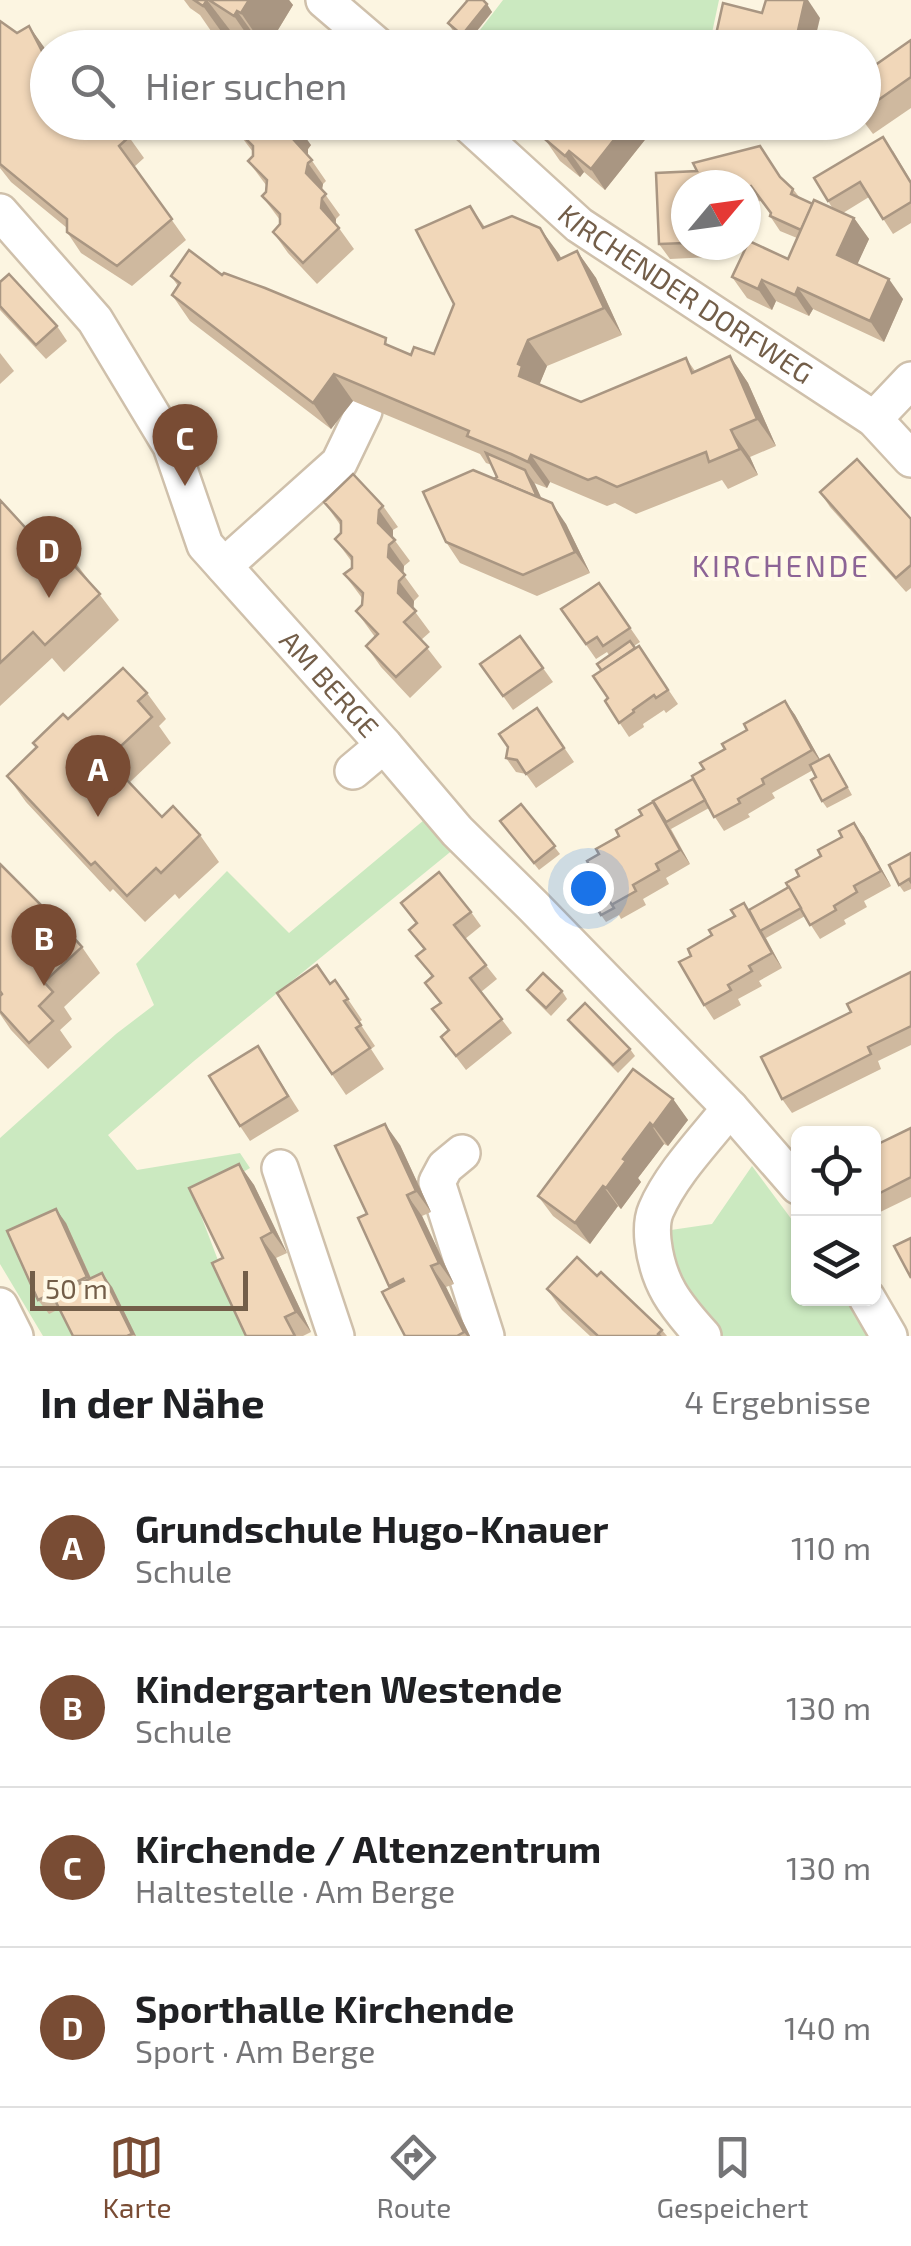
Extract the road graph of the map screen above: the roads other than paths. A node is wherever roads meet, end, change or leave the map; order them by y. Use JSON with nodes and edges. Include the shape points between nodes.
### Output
{"nodes":[{"id":1,"x":324,"y":0,"type":"edge"},
{"id":2,"x":359,"y":30,"type":"edge"},
{"id":3,"x":486,"y":140,"type":"edge"},
{"id":4,"x":0,"y":212,"type":"edge"},
{"id":5,"x":911,"y":380,"type":"edge"},
{"id":6,"x":364,"y":410,"type":"edge"},
{"id":7,"x":874,"y":418,"type":"junction"},
{"id":8,"x":911,"y":459,"type":"edge"},
{"id":9,"x":224,"y":566,"type":"junction"},
{"id":10,"x":384,"y":745,"type":"junction"},
{"id":11,"x":354,"y":771,"type":"dead end"},
{"id":12,"x":730,"y":1108,"type":"junction"},
{"id":13,"x":462,"y":1153,"type":"dead end"},
{"id":14,"x":280,"y":1168,"type":"dead end"},
{"id":15,"x":791,"y":1178,"type":"edge"},
{"id":16,"x":0,"y":1306,"type":"edge"},
{"id":17,"x":872,"y":1306,"type":"edge"},
{"id":18,"x":15,"y":1336,"type":"edge"},
{"id":19,"x":336,"y":1336,"type":"edge"},
{"id":20,"x":486,"y":1336,"type":"edge"},
{"id":21,"x":703,"y":1336,"type":"edge"},
{"id":22,"x":889,"y":1336,"type":"edge"}],
"edges":[{"from":1,"to":2,"type":"street"},
{"from":3,"to":7,"type":"street","name":"KIRCHENDER DORFWEG","via":[[579,225]]},
{"from":4,"to":9,"type":"street","name":"AM BERGE","via":[[95,320],[171,446],[205,545]]},
{"from":5,"to":7,"type":"street"},
{"from":6,"to":9,"type":"street","via":[[340,463]]},
{"from":7,"to":8,"type":"street","name":"KIRCHENDER DORFWEG"},
{"from":9,"to":10,"type":"street","name":"AM BERGE"},
{"from":10,"to":11,"type":"street"},
{"from":10,"to":12,"type":"street","name":"AM BERGE","via":[[458,831]]},
{"from":12,"to":15,"type":"street","name":"AM BERGE"},
{"from":12,"to":21,"type":"street","via":[[654,1212],[663,1284]]},
{"from":13,"to":20,"type":"street","via":[[437,1182]]},
{"from":14,"to":19,"type":"street"},
{"from":16,"to":18,"type":"street"},
{"from":17,"to":22,"type":"street"}]}
